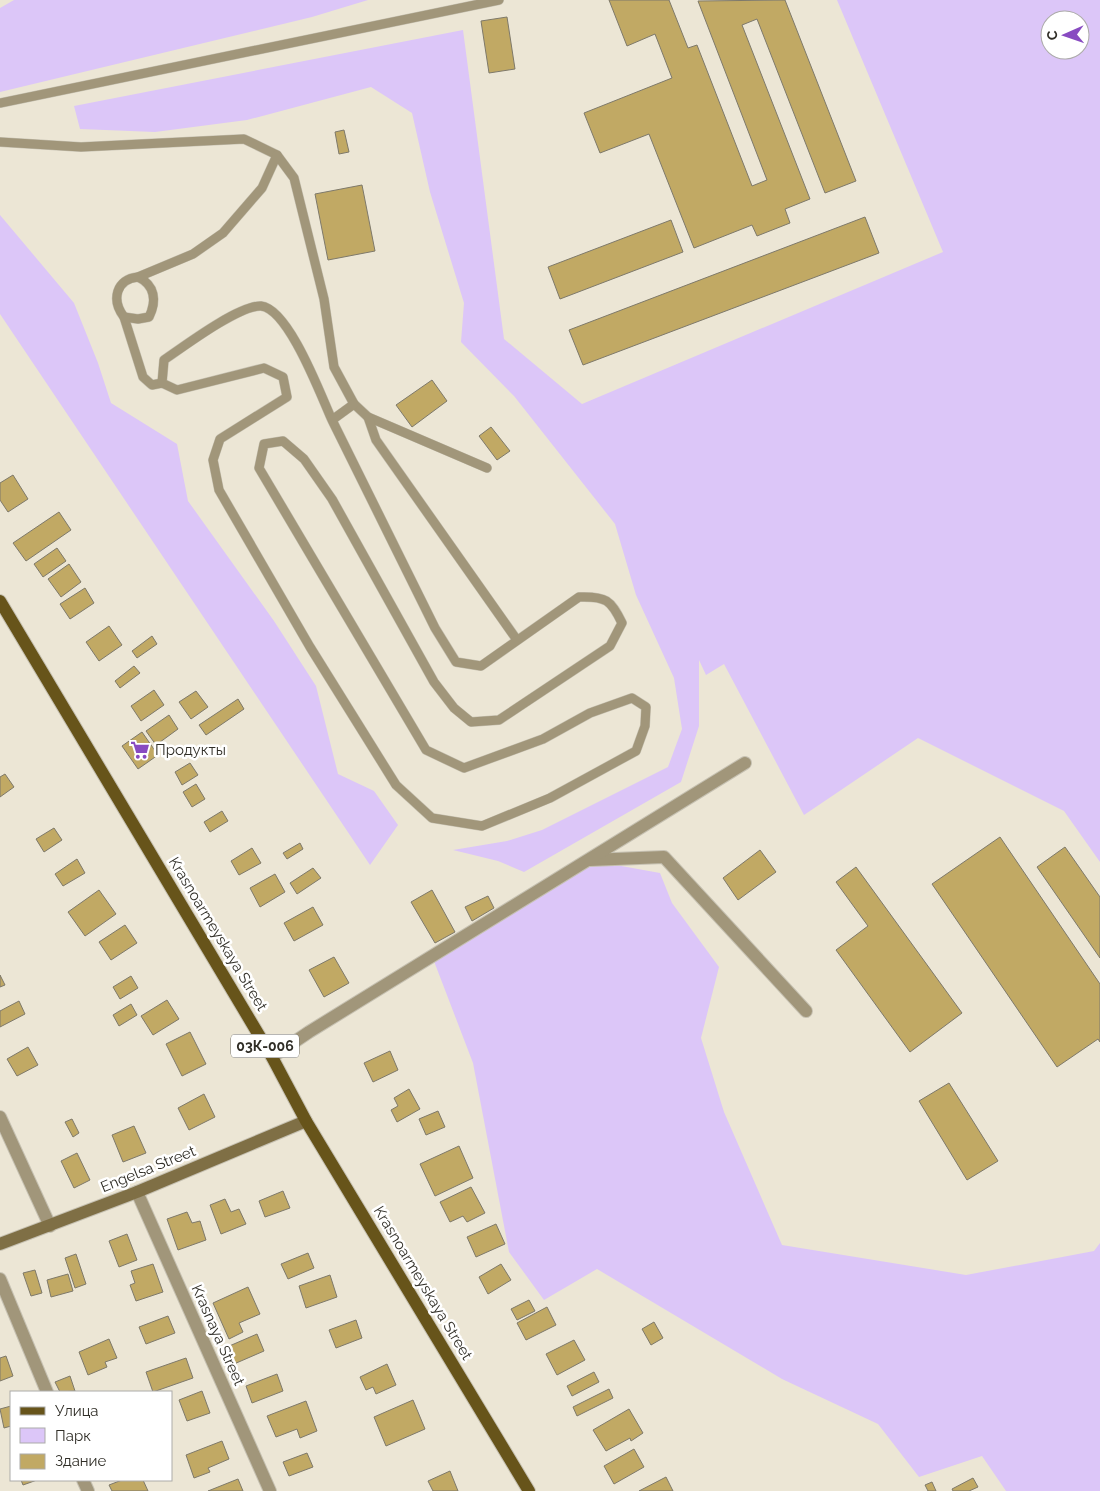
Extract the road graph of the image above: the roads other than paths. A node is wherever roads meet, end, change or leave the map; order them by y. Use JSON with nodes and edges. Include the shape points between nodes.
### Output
{"nodes":[{"id":1,"x":499,"y":0,"type":"edge"},
{"id":2,"x":0,"y":103,"type":"edge"},
{"id":3,"x":0,"y":142,"type":"edge"},
{"id":4,"x":277,"y":155,"type":"junction"},
{"id":5,"x":138,"y":277,"type":"junction"},
{"id":6,"x":124,"y":317,"type":"junction"},
{"id":7,"x":162,"y":383,"type":"junction"},
{"id":8,"x":354,"y":404,"type":"junction"},
{"id":9,"x":368,"y":417,"type":"junction"},
{"id":10,"x":332,"y":420,"type":"junction"},
{"id":11,"x":487,"y":468,"type":"dead end"},
{"id":12,"x":0,"y":602,"type":"edge"},
{"id":13,"x":517,"y":640,"type":"junction"},
{"id":14,"x":745,"y":763,"type":"dead end"},
{"id":15,"x":588,"y":860,"type":"junction"},
{"id":16,"x":806,"y":1011,"type":"dead end"},
{"id":17,"x":272,"y":1057,"type":"junction"},
{"id":18,"x":0,"y":1118,"type":"edge"},
{"id":19,"x":306,"y":1121,"type":"junction"},
{"id":20,"x":137,"y":1192,"type":"junction"},
{"id":21,"x":50,"y":1226,"type":"junction"},
{"id":22,"x":0,"y":1244,"type":"edge"},
{"id":23,"x":0,"y":1279,"type":"edge"},
{"id":24,"x":47,"y":1391,"type":"edge"},
{"id":25,"x":270,"y":1491,"type":"edge"},
{"id":26,"x":529,"y":1491,"type":"edge"}],
"edges":[{"from":1,"to":2,"type":"lane"},
{"from":3,"to":4,"type":"lane","via":[[81,147],[244,139]]},
{"from":4,"to":5,"type":"lane","via":[[262,188],[223,233],[193,254]]},
{"from":4,"to":8,"type":"lane","via":[[294,178],[324,299],[334,367]]},
{"from":5,"to":6,"type":"lane","via":[[130,278],[119,286],[116,295],[118,309]]},
{"from":5,"to":6,"type":"lane","via":[[146,281],[155,295],[153,309],[149,316],[138,320]]},
{"from":6,"to":7,"type":"lane","via":[[143,377],[152,386]]},
{"from":7,"to":10,"type":"lane","via":[[164,360],[235,314],[260,306],[276,312],[302,352]]},
{"from":7,"to":13,"type":"lane","via":[[177,390],[264,368],[283,377],[286,397],[220,439],[213,460],[219,490],[396,786],[432,818],[482,826],[582,782],[636,751],[645,726],[646,707],[632,698],[590,713],[543,738],[464,768],[426,750],[259,468],[264,444],[283,441],[304,459],[332,499],[434,682],[454,708],[471,722],[499,720],[610,646],[622,623],[613,604],[598,596],[579,597]]},
{"from":8,"to":9,"type":"lane"},
{"from":8,"to":10,"type":"lane"},
{"from":9,"to":11,"type":"lane"},
{"from":9,"to":13,"type":"lane","via":[[376,440]]},
{"from":10,"to":13,"type":"lane","via":[[435,628],[456,662],[481,666]]},
{"from":12,"to":17,"type":"main road","name":"Krasnoarmeyskaya Street","number":"03К-006"},
{"from":14,"to":15,"type":"street"},
{"from":15,"to":16,"type":"street","via":[[664,857]]},
{"from":15,"to":17,"type":"street"},
{"from":17,"to":19,"type":"main road","name":"Krasnoarmeyskaya Street","number":"03К-006"},
{"from":18,"to":21,"type":"street"},
{"from":19,"to":20,"type":"street","name":"Engelsa Street"},
{"from":19,"to":26,"type":"main road","name":"Krasnoarmeyskaya Street","number":"03К-006"},
{"from":20,"to":21,"type":"street","name":"Engelsa Street"},
{"from":20,"to":25,"type":"street","name":"Krasnaya Street"},
{"from":21,"to":22,"type":"street","name":"Engelsa Street"},
{"from":23,"to":24,"type":"street"}]}
